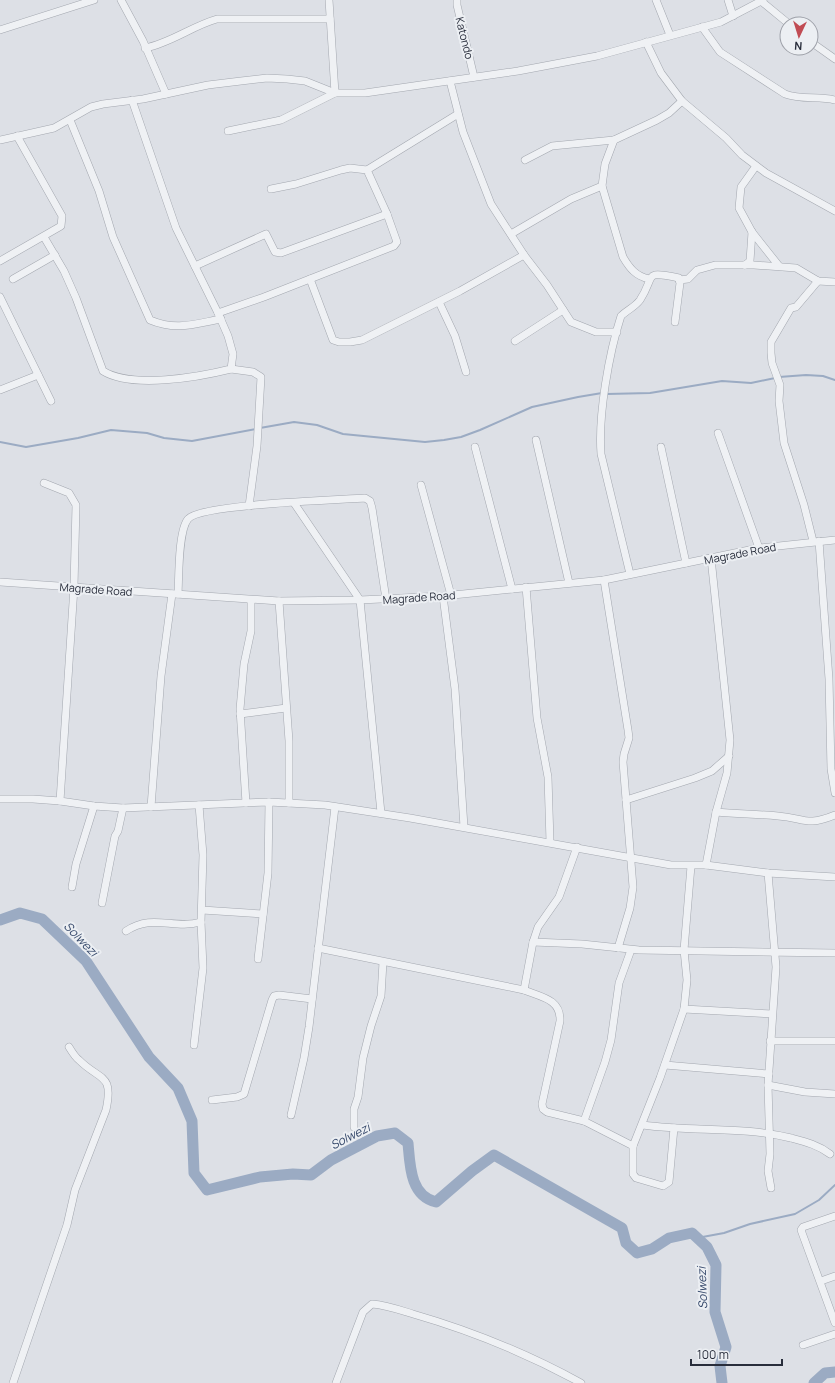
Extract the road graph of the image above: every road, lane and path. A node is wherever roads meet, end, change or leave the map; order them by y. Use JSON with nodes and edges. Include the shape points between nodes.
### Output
{"nodes":[{"id":1,"x":94,"y":0,"type":"edge"},
{"id":2,"x":121,"y":0,"type":"edge"},
{"id":3,"x":329,"y":0,"type":"edge"},
{"id":4,"x":457,"y":0,"type":"edge"},
{"id":5,"x":656,"y":0,"type":"edge"},
{"id":6,"x":728,"y":0,"type":"edge"},
{"id":7,"x":762,"y":0,"type":"edge"},
{"id":8,"x":733,"y":16,"type":"junction"},
{"id":9,"x":780,"y":16,"type":"edge"},
{"id":10,"x":330,"y":19,"type":"junction"},
{"id":11,"x":702,"y":27,"type":"junction"},
{"id":12,"x":0,"y":30,"type":"edge"},
{"id":13,"x":670,"y":35,"type":"junction"},
{"id":14,"x":646,"y":42,"type":"junction"},
{"id":15,"x":145,"y":48,"type":"junction"},
{"id":16,"x":819,"y":48,"type":"edge"},
{"id":17,"x":835,"y":59,"type":"edge"},
{"id":18,"x":474,"y":77,"type":"junction"},
{"id":19,"x":450,"y":81,"type":"junction"},
{"id":20,"x":335,"y":92,"type":"junction"},
{"id":21,"x":166,"y":94,"type":"junction"},
{"id":22,"x":132,"y":100,"type":"junction"},
{"id":23,"x":835,"y":100,"type":"edge"},
{"id":24,"x":682,"y":101,"type":"junction"},
{"id":25,"x":458,"y":114,"type":"junction"},
{"id":26,"x":70,"y":120,"type":"junction"},
{"id":27,"x":228,"y":131,"type":"dead end"},
{"id":28,"x":17,"y":136,"type":"junction"},
{"id":29,"x":0,"y":140,"type":"edge"},
{"id":30,"x":614,"y":140,"type":"junction"},
{"id":31,"x":525,"y":160,"type":"dead end"},
{"id":32,"x":756,"y":166,"type":"junction"},
{"id":33,"x":367,"y":170,"type":"junction"},
{"id":34,"x":602,"y":186,"type":"junction"},
{"id":35,"x":270,"y":189,"type":"dead end"},
{"id":36,"x":835,"y":211,"type":"edge"},
{"id":37,"x":387,"y":214,"type":"junction"},
{"id":38,"x":752,"y":232,"type":"junction"},
{"id":39,"x":511,"y":234,"type":"junction"},
{"id":40,"x":44,"y":237,"type":"junction"},
{"id":41,"x":55,"y":255,"type":"junction"},
{"id":42,"x":524,"y":255,"type":"junction"},
{"id":43,"x":0,"y":261,"type":"edge"},
{"id":44,"x":744,"y":265,"type":"junction"},
{"id":45,"x":195,"y":266,"type":"junction"},
{"id":46,"x":779,"y":266,"type":"junction"},
{"id":47,"x":13,"y":279,"type":"dead end"},
{"id":48,"x":310,"y":279,"type":"junction"},
{"id":49,"x":649,"y":279,"type":"junction"},
{"id":50,"x":679,"y":280,"type":"junction"},
{"id":51,"x":818,"y":280,"type":"junction"},
{"id":52,"x":835,"y":282,"type":"edge"},
{"id":53,"x":0,"y":297,"type":"edge"},
{"id":54,"x":439,"y":302,"type":"junction"},
{"id":55,"x":2,"y":305,"type":"edge"},
{"id":56,"x":562,"y":310,"type":"junction"},
{"id":57,"x":220,"y":316,"type":"junction"},
{"id":58,"x":675,"y":322,"type":"dead end"},
{"id":59,"x":617,"y":332,"type":"junction"},
{"id":60,"x":515,"y":341,"type":"dead end"},
{"id":61,"x":231,"y":369,"type":"junction"},
{"id":62,"x":466,"y":372,"type":"dead end"},
{"id":63,"x":38,"y":375,"type":"junction"},
{"id":64,"x":0,"y":390,"type":"edge"},
{"id":65,"x":51,"y":401,"type":"dead end"},
{"id":66,"x":718,"y":433,"type":"dead end"},
{"id":67,"x":536,"y":440,"type":"dead end"},
{"id":68,"x":661,"y":447,"type":"dead end"},
{"id":69,"x":475,"y":448,"type":"dead end"},
{"id":70,"x":44,"y":483,"type":"dead end"},
{"id":71,"x":421,"y":485,"type":"dead end"},
{"id":72,"x":294,"y":503,"type":"junction"},
{"id":73,"x":249,"y":506,"type":"junction"},
{"id":74,"x":835,"y":540,"type":"edge"},
{"id":75,"x":816,"y":541,"type":"junction"},
{"id":76,"x":759,"y":548,"type":"junction"},
{"id":77,"x":711,"y":558,"type":"junction"},
{"id":78,"x":686,"y":563,"type":"junction"},
{"id":79,"x":630,"y":574,"type":"junction"},
{"id":80,"x":604,"y":580,"type":"junction"},
{"id":81,"x":0,"y":582,"type":"edge"},
{"id":82,"x":569,"y":583,"type":"junction"},
{"id":83,"x":74,"y":587,"type":"junction"},
{"id":84,"x":526,"y":587,"type":"junction"},
{"id":85,"x":512,"y":589,"type":"junction"},
{"id":86,"x":175,"y":594,"type":"junction"},
{"id":87,"x":451,"y":595,"type":"junction"},
{"id":88,"x":443,"y":596,"type":"junction"},
{"id":89,"x":386,"y":599,"type":"junction"},
{"id":90,"x":251,"y":600,"type":"junction"},
{"id":91,"x":360,"y":600,"type":"junction"},
{"id":92,"x":279,"y":602,"type":"junction"},
{"id":93,"x":286,"y":708,"type":"junction"},
{"id":94,"x":240,"y":714,"type":"junction"},
{"id":95,"x":728,"y":756,"type":"junction"},
{"id":96,"x":835,"y":792,"type":"edge"},
{"id":97,"x":0,"y":799,"type":"edge"},
{"id":98,"x":626,"y":800,"type":"junction"},
{"id":99,"x":60,"y":801,"type":"junction"},
{"id":100,"x":269,"y":802,"type":"junction"},
{"id":101,"x":246,"y":803,"type":"junction"},
{"id":102,"x":289,"y":803,"type":"junction"},
{"id":103,"x":199,"y":805,"type":"junction"},
{"id":104,"x":94,"y":806,"type":"junction"},
{"id":105,"x":150,"y":807,"type":"junction"},
{"id":106,"x":335,"y":807,"type":"junction"},
{"id":107,"x":123,"y":808,"type":"junction"},
{"id":108,"x":716,"y":812,"type":"junction"},
{"id":109,"x":381,"y":814,"type":"junction"},
{"id":110,"x":835,"y":815,"type":"edge"},
{"id":111,"x":464,"y":827,"type":"junction"},
{"id":112,"x":550,"y":842,"type":"junction"},
{"id":113,"x":577,"y":847,"type":"junction"},
{"id":114,"x":631,"y":858,"type":"junction"},
{"id":115,"x":706,"y":865,"type":"junction"},
{"id":116,"x":691,"y":866,"type":"junction"},
{"id":117,"x":768,"y":873,"type":"junction"},
{"id":118,"x":835,"y":877,"type":"edge"},
{"id":119,"x":72,"y":887,"type":"dead end"},
{"id":120,"x":102,"y":903,"type":"dead end"},
{"id":121,"x":202,"y":910,"type":"junction"},
{"id":122,"x":263,"y":914,"type":"junction"},
{"id":123,"x":201,"y":922,"type":"junction"},
{"id":124,"x":126,"y":931,"type":"dead end"},
{"id":125,"x":533,"y":942,"type":"junction"},
{"id":126,"x":318,"y":948,"type":"junction"},
{"id":127,"x":618,"y":948,"type":"junction"},
{"id":128,"x":631,"y":950,"type":"junction"},
{"id":129,"x":684,"y":950,"type":"junction"},
{"id":130,"x":774,"y":951,"type":"junction"},
{"id":131,"x":835,"y":953,"type":"edge"},
{"id":132,"x":258,"y":958,"type":"dead end"},
{"id":133,"x":383,"y":962,"type":"junction"},
{"id":134,"x":524,"y":990,"type":"junction"},
{"id":135,"x":312,"y":999,"type":"junction"},
{"id":136,"x":684,"y":1009,"type":"junction"},
{"id":137,"x":772,"y":1014,"type":"junction"},
{"id":138,"x":770,"y":1041,"type":"junction"},
{"id":139,"x":835,"y":1041,"type":"edge"},
{"id":140,"x":194,"y":1045,"type":"dead end"},
{"id":141,"x":69,"y":1048,"type":"dead end"},
{"id":142,"x":665,"y":1065,"type":"junction"},
{"id":143,"x":769,"y":1074,"type":"junction"},
{"id":144,"x":768,"y":1085,"type":"junction"},
{"id":145,"x":835,"y":1094,"type":"edge"},
{"id":146,"x":212,"y":1100,"type":"dead end"},
{"id":147,"x":291,"y":1115,"type":"dead end"},
{"id":148,"x":584,"y":1121,"type":"junction"},
{"id":149,"x":643,"y":1124,"type":"junction"},
{"id":150,"x":354,"y":1127,"type":"dead end"},
{"id":151,"x":674,"y":1128,"type":"junction"},
{"id":152,"x":769,"y":1133,"type":"junction"},
{"id":153,"x":633,"y":1146,"type":"junction"},
{"id":154,"x":830,"y":1154,"type":"dead end"},
{"id":155,"x":771,"y":1188,"type":"dead end"},
{"id":156,"x":835,"y":1216,"type":"edge"},
{"id":157,"x":835,"y":1276,"type":"edge"},
{"id":158,"x":821,"y":1281,"type":"junction"},
{"id":159,"x":835,"y":1323,"type":"edge"},
{"id":160,"x":835,"y":1334,"type":"edge"},
{"id":161,"x":803,"y":1345,"type":"dead end"},
{"id":162,"x":13,"y":1383,"type":"edge"},
{"id":163,"x":336,"y":1383,"type":"edge"},
{"id":164,"x":581,"y":1383,"type":"edge"}],
"edges":[{"from":1,"to":12,"type":"street"},
{"from":2,"to":15,"type":"street"},
{"from":3,"to":10,"type":"street"},
{"from":4,"to":18,"type":"street","name":"Katondo"},
{"from":5,"to":13,"type":"street"},
{"from":6,"to":8,"type":"street"},
{"from":7,"to":8,"type":"street"},
{"from":7,"to":9,"type":"street"},
{"from":8,"to":11,"type":"street"},
{"from":10,"to":15,"type":"street","via":[[217,19],[166,42]]},
{"from":10,"to":20,"type":"street"},
{"from":11,"to":13,"type":"street"},
{"from":11,"to":23,"type":"street","via":[[720,52],[785,94]]},
{"from":13,"to":14,"type":"street"},
{"from":14,"to":18,"type":"street","via":[[597,56]]},
{"from":14,"to":24,"type":"street","via":[[661,73]]},
{"from":15,"to":21,"type":"street"},
{"from":16,"to":17,"type":"street"},
{"from":18,"to":19,"type":"street"},
{"from":19,"to":20,"type":"street","via":[[365,93]]},
{"from":19,"to":25,"type":"street"},
{"from":20,"to":21,"type":"street","via":[[305,81],[267,78],[208,85]]},
{"from":20,"to":27,"type":"street","via":[[281,120]]},
{"from":21,"to":22,"type":"street"},
{"from":22,"to":26,"type":"street","via":[[91,107]]},
{"from":22,"to":45,"type":"street","via":[[176,228]]},
{"from":24,"to":30,"type":"street","via":[[657,120]]},
{"from":24,"to":32,"type":"street"},
{"from":25,"to":33,"type":"street"},
{"from":25,"to":39,"type":"street","via":[[491,204]]},
{"from":26,"to":28,"type":"street","via":[[54,128]]},
{"from":26,"to":57,"type":"street","via":[[99,191],[112,237],[150,320],[175,327]]},
{"from":28,"to":29,"type":"street"},
{"from":28,"to":40,"type":"street","via":[[62,216],[60,226]]},
{"from":30,"to":31,"type":"street","via":[[552,146]]},
{"from":30,"to":34,"type":"street","via":[[605,164]]},
{"from":32,"to":36,"type":"street"},
{"from":32,"to":38,"type":"street","via":[[741,187],[739,208]]},
{"from":33,"to":35,"type":"street","via":[[350,168]]},
{"from":33,"to":37,"type":"street"},
{"from":34,"to":39,"type":"street","via":[[571,199]]},
{"from":34,"to":49,"type":"street","via":[[623,257],[636,275]]},
{"from":37,"to":45,"type":"street","via":[[281,253],[275,252],[266,234]]},
{"from":37,"to":48,"type":"street","via":[[396,237],[397,242],[394,246]]},
{"from":38,"to":44,"type":"street","via":[[750,261]]},
{"from":38,"to":46,"type":"street"},
{"from":39,"to":42,"type":"street"},
{"from":40,"to":41,"type":"street"},
{"from":40,"to":43,"type":"street"},
{"from":41,"to":47,"type":"street"},
{"from":41,"to":61,"type":"street","via":[[76,298],[103,371],[107,374],[134,380],[159,380],[195,377]]},
{"from":42,"to":54,"type":"street"},
{"from":42,"to":56,"type":"street"},
{"from":44,"to":46,"type":"street"},
{"from":44,"to":50,"type":"street","via":[[715,265],[697,270],[688,279]]},
{"from":45,"to":57,"type":"street"},
{"from":46,"to":51,"type":"street","via":[[796,268]]},
{"from":48,"to":54,"type":"street","via":[[329,334],[333,340],[339,342],[362,340]]},
{"from":48,"to":57,"type":"street"},
{"from":49,"to":50,"type":"street","via":[[661,274]]},
{"from":49,"to":59,"type":"street","via":[[641,298],[621,316]]},
{"from":50,"to":58,"type":"street"},
{"from":51,"to":52,"type":"street"},
{"from":51,"to":75,"type":"street","via":[[796,307],[790,308],[771,342],[770,353],[780,385],[779,401],[784,443]]},
{"from":53,"to":55,"type":"street"},
{"from":54,"to":62,"type":"street","via":[[455,336]]},
{"from":55,"to":63,"type":"street"},
{"from":56,"to":59,"type":"street","via":[[571,322],[578,326],[596,332]]},
{"from":56,"to":60,"type":"street"},
{"from":57,"to":61,"type":"street","via":[[233,354]]},
{"from":59,"to":79,"type":"street","via":[[606,382],[600,438],[601,454]]},
{"from":61,"to":73,"type":"street","via":[[253,372],[261,377],[257,446]]},
{"from":63,"to":64,"type":"street"},
{"from":63,"to":65,"type":"street"},
{"from":66,"to":76,"type":"street"},
{"from":67,"to":82,"type":"street"},
{"from":68,"to":78,"type":"street"},
{"from":69,"to":85,"type":"street"},
{"from":70,"to":83,"type":"street","via":[[69,493],[76,505]]},
{"from":71,"to":87,"type":"street"},
{"from":72,"to":73,"type":"street"},
{"from":72,"to":89,"type":"street","via":[[368,499],[372,508]]},
{"from":72,"to":91,"type":"street"},
{"from":73,"to":86,"type":"street","via":[[230,507],[188,518],[181,542]]},
{"from":74,"to":75,"type":"street","name":"Magrade Road"},
{"from":75,"to":76,"type":"street","name":"Magrade Road"},
{"from":75,"to":96,"type":"street","via":[[829,679],[831,769]]},
{"from":76,"to":77,"type":"street","name":"Magrade Road"},
{"from":77,"to":78,"type":"street","name":"Magrade Road"},
{"from":77,"to":95,"type":"street","via":[[728,719]]},
{"from":78,"to":79,"type":"street","name":"Magrade Road"},
{"from":79,"to":80,"type":"street","name":"Magrade Road"},
{"from":80,"to":82,"type":"street","name":"Magrade Road"},
{"from":80,"to":98,"type":"street","via":[[629,738],[623,762]]},
{"from":81,"to":83,"type":"street","name":"Magrade Road"},
{"from":82,"to":84,"type":"street","name":"Magrade Road"},
{"from":83,"to":86,"type":"street","name":"Magrade Road"},
{"from":83,"to":99,"type":"street"},
{"from":84,"to":85,"type":"street","name":"Magrade Road"},
{"from":84,"to":112,"type":"street","via":[[537,718],[548,778]]},
{"from":85,"to":87,"type":"street","name":"Magrade Road"},
{"from":86,"to":90,"type":"street","name":"Magrade Road"},
{"from":86,"to":105,"type":"street","via":[[161,676]]},
{"from":87,"to":88,"type":"street","name":"Magrade Road"},
{"from":88,"to":89,"type":"street","name":"Magrade Road"},
{"from":88,"to":111,"type":"street","via":[[456,689]]},
{"from":89,"to":91,"type":"street","name":"Magrade Road"},
{"from":90,"to":92,"type":"street","name":"Magrade Road"},
{"from":90,"to":94,"type":"street","via":[[251,631],[242,681]]},
{"from":91,"to":92,"type":"street","name":"Magrade Road"},
{"from":91,"to":109,"type":"street"},
{"from":92,"to":93,"type":"street"},
{"from":93,"to":94,"type":"street"},
{"from":93,"to":102,"type":"street"},
{"from":94,"to":101,"type":"street"},
{"from":95,"to":98,"type":"street","via":[[712,770],[695,778]]},
{"from":95,"to":108,"type":"street","via":[[727,773]]},
{"from":97,"to":99,"type":"street"},
{"from":98,"to":114,"type":"street"},
{"from":99,"to":104,"type":"street"},
{"from":100,"to":101,"type":"street"},
{"from":100,"to":102,"type":"street"},
{"from":100,"to":122,"type":"street","via":[[268,873]]},
{"from":101,"to":103,"type":"street"},
{"from":102,"to":106,"type":"street"},
{"from":103,"to":105,"type":"street"},
{"from":103,"to":121,"type":"street"},
{"from":104,"to":107,"type":"street"},
{"from":104,"to":119,"type":"street","via":[[76,864]]},
{"from":105,"to":107,"type":"street"},
{"from":106,"to":109,"type":"street"},
{"from":106,"to":126,"type":"street"},
{"from":107,"to":120,"type":"street"},
{"from":108,"to":110,"type":"street","via":[[782,816],[807,822]]},
{"from":108,"to":115,"type":"street"},
{"from":109,"to":111,"type":"street"},
{"from":111,"to":112,"type":"street"},
{"from":112,"to":113,"type":"street"},
{"from":113,"to":114,"type":"street"},
{"from":113,"to":125,"type":"street","via":[[559,897],[538,927]]},
{"from":114,"to":116,"type":"street"},
{"from":114,"to":127,"type":"street","via":[[632,897]]},
{"from":115,"to":116,"type":"street"},
{"from":115,"to":117,"type":"street"},
{"from":116,"to":129,"type":"street"},
{"from":117,"to":118,"type":"street"},
{"from":117,"to":130,"type":"street"},
{"from":121,"to":122,"type":"street"},
{"from":121,"to":123,"type":"street"},
{"from":122,"to":132,"type":"street"},
{"from":123,"to":124,"type":"street","via":[[183,926],[164,922],[144,922]]},
{"from":123,"to":140,"type":"street","via":[[203,968]]},
{"from":125,"to":127,"type":"street"},
{"from":125,"to":134,"type":"street"},
{"from":126,"to":133,"type":"street"},
{"from":126,"to":135,"type":"street"},
{"from":127,"to":128,"type":"street"},
{"from":128,"to":129,"type":"street"},
{"from":128,"to":148,"type":"street","via":[[619,983],[611,1040],[605,1062]]},
{"from":129,"to":130,"type":"street"},
{"from":129,"to":136,"type":"street","via":[[687,980]]},
{"from":130,"to":131,"type":"street"},
{"from":130,"to":137,"type":"street","via":[[776,972]]},
{"from":133,"to":134,"type":"street"},
{"from":133,"to":150,"type":"street","via":[[381,996],[363,1058],[354,1109]]},
{"from":134,"to":148,"type":"street","via":[[551,1001],[561,1012],[543,1109]]},
{"from":135,"to":146,"type":"street","via":[[274,996],[244,1094]]},
{"from":135,"to":147,"type":"street","via":[[304,1058]]},
{"from":136,"to":137,"type":"street"},
{"from":136,"to":142,"type":"street"},
{"from":137,"to":138,"type":"street"},
{"from":138,"to":139,"type":"street"},
{"from":138,"to":143,"type":"street"},
{"from":141,"to":162,"type":"street","via":[[79,1060],[102,1076],[108,1086],[106,1110],[75,1190],[67,1225]]},
{"from":142,"to":143,"type":"street"},
{"from":142,"to":149,"type":"street"},
{"from":143,"to":144,"type":"street"},
{"from":144,"to":145,"type":"street","via":[[805,1092]]},
{"from":144,"to":152,"type":"street"},
{"from":148,"to":153,"type":"street"},
{"from":149,"to":151,"type":"street"},
{"from":149,"to":153,"type":"street"},
{"from":151,"to":152,"type":"street"},
{"from":151,"to":153,"type":"street","via":[[669,1182],[666,1185],[636,1178]]},
{"from":152,"to":154,"type":"street","via":[[816,1144]]},
{"from":152,"to":155,"type":"street","via":[[768,1171]]},
{"from":156,"to":158,"type":"street","via":[[802,1228]]},
{"from":157,"to":158,"type":"street"},
{"from":158,"to":159,"type":"street"},
{"from":160,"to":161,"type":"street"},
{"from":163,"to":164,"type":"street","via":[[363,1312],[372,1304],[433,1320],[476,1335]]}]}
